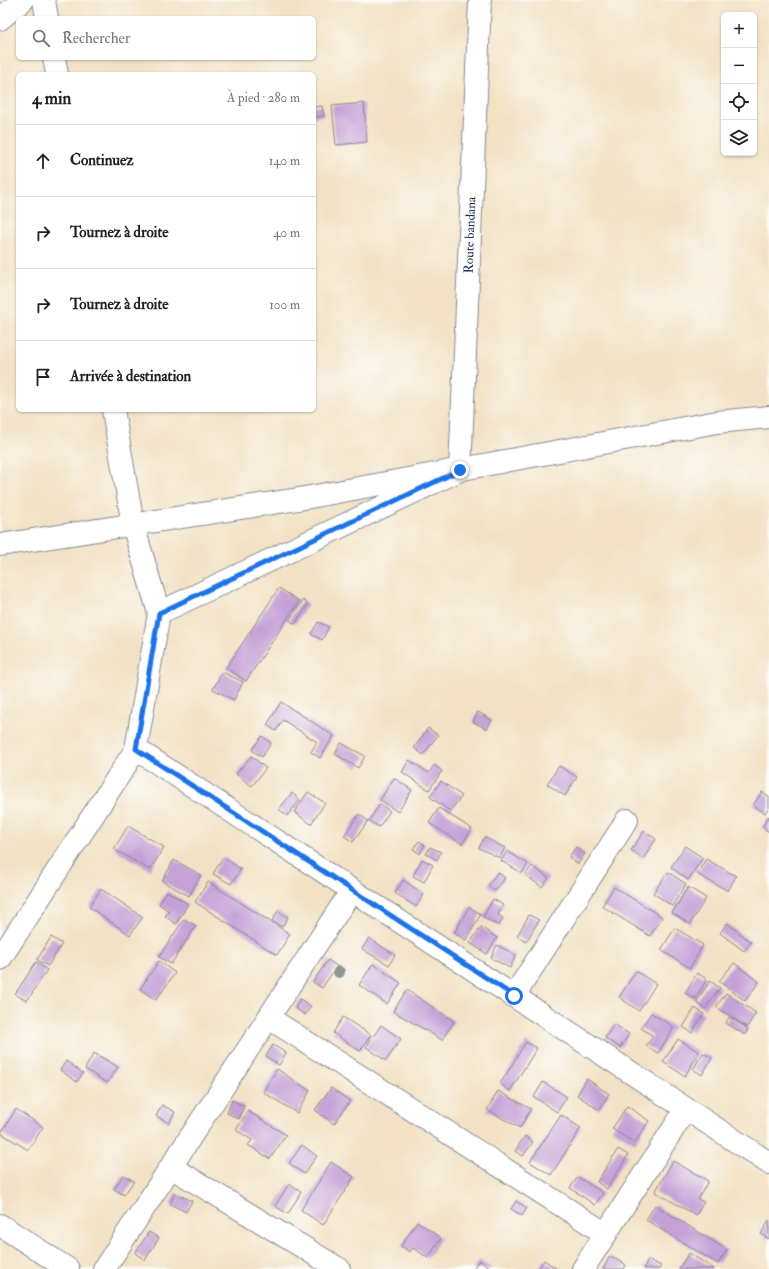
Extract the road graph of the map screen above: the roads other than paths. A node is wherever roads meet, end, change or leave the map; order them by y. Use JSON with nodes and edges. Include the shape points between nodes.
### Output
{"nodes":[{"id":1,"x":23,"y":0,"type":"edge"},
{"id":2,"x":44,"y":0,"type":"edge"},
{"id":3,"x":480,"y":0,"type":"edge"},
{"id":4,"x":47,"y":16,"type":"edge"},
{"id":5,"x":0,"y":19,"type":"edge"},
{"id":6,"x":54,"y":60,"type":"edge"},
{"id":7,"x":56,"y":72,"type":"edge"},
{"id":8,"x":114,"y":412,"type":"edge"},
{"id":9,"x":769,"y":417,"type":"edge"},
{"id":10,"x":460,"y":470,"type":"junction"},
{"id":11,"x":133,"y":525,"type":"junction"},
{"id":12,"x":0,"y":545,"type":"edge"},
{"id":13,"x":159,"y":613,"type":"junction"},
{"id":14,"x":136,"y":749,"type":"junction"},
{"id":15,"x":627,"y":820,"type":"dead end"},
{"id":16,"x":352,"y":890,"type":"junction"},
{"id":17,"x":0,"y":959,"type":"edge"},
{"id":18,"x":514,"y":996,"type":"junction"},
{"id":19,"x":269,"y":1018,"type":"junction"},
{"id":20,"x":686,"y":1109,"type":"junction"},
{"id":21,"x":769,"y":1163,"type":"edge"},
{"id":22,"x":171,"y":1167,"type":"junction"},
{"id":23,"x":0,"y":1225,"type":"edge"},
{"id":24,"x":606,"y":1234,"type":"junction"},
{"id":25,"x":68,"y":1269,"type":"edge"},
{"id":26,"x":104,"y":1269,"type":"edge"},
{"id":27,"x":339,"y":1269,"type":"edge"},
{"id":28,"x":582,"y":1269,"type":"edge"}],
"edges":[{"from":1,"to":5,"type":"street"},
{"from":2,"to":4,"type":"street"},
{"from":3,"to":10,"type":"street","name":"Route bandana"},
{"from":6,"to":7,"type":"street"},
{"from":8,"to":11,"type":"street"},
{"from":9,"to":10,"type":"street","via":[[717,422]]},
{"from":10,"to":11,"type":"street"},
{"from":10,"to":13,"type":"street"},
{"from":11,"to":12,"type":"street"},
{"from":11,"to":13,"type":"street"},
{"from":13,"to":14,"type":"street"},
{"from":14,"to":16,"type":"street"},
{"from":14,"to":17,"type":"street"},
{"from":15,"to":18,"type":"street"},
{"from":16,"to":18,"type":"street"},
{"from":16,"to":19,"type":"street"},
{"from":18,"to":20,"type":"street"},
{"from":19,"to":22,"type":"street"},
{"from":19,"to":24,"type":"street"},
{"from":20,"to":21,"type":"street"},
{"from":20,"to":24,"type":"street"},
{"from":22,"to":26,"type":"street"},
{"from":22,"to":27,"type":"street"},
{"from":23,"to":25,"type":"street"},
{"from":24,"to":28,"type":"street"}]}
